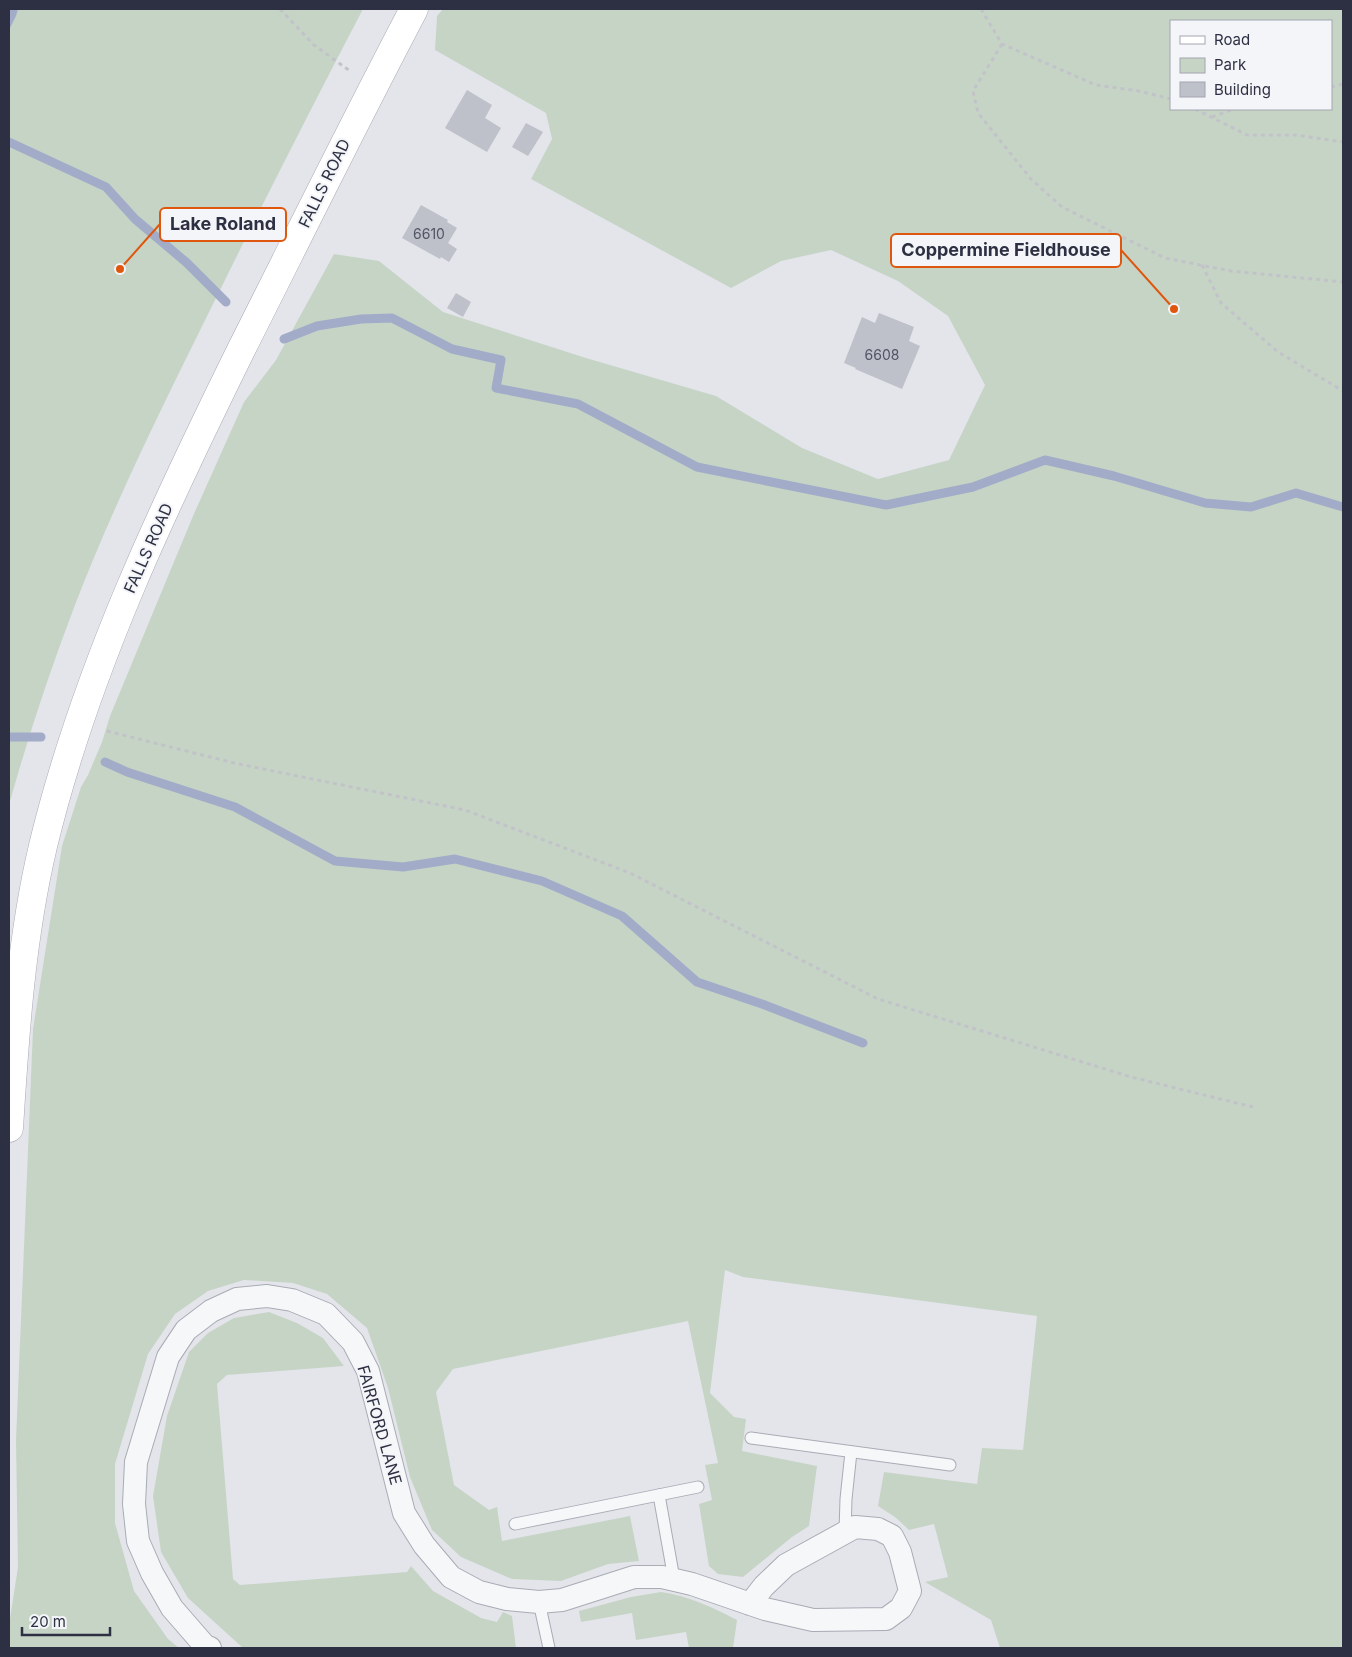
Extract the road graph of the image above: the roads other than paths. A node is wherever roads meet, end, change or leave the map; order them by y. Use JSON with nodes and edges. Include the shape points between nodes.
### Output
{"nodes":[{"id":1,"x":414,"y":9,"type":"edge"},
{"id":2,"x":9,"y":1128,"type":"edge"},
{"id":3,"x":751,"y":1438,"type":"dead end"},
{"id":4,"x":851,"y":1452,"type":"junction"},
{"id":5,"x":950,"y":1465,"type":"dead end"},
{"id":6,"x":698,"y":1487,"type":"dead end"},
{"id":7,"x":659,"y":1495,"type":"junction"},
{"id":8,"x":515,"y":1524,"type":"dead end"},
{"id":9,"x":845,"y":1532,"type":"junction"},
{"id":10,"x":674,"y":1579,"type":"junction"},
{"id":11,"x":539,"y":1602,"type":"junction"},
{"id":12,"x":750,"y":1604,"type":"junction"},
{"id":13,"x":210,"y":1648,"type":"edge"},
{"id":14,"x":549,"y":1648,"type":"edge"}],
"edges":[{"from":1,"to":2,"type":"main road","name":"FALLS ROAD","via":[[210,414],[148,547],[79,724],[44,845],[26,938]]},
{"from":3,"to":4,"type":"lane"},
{"from":4,"to":5,"type":"lane"},
{"from":4,"to":9,"type":"lane"},
{"from":6,"to":7,"type":"lane"},
{"from":7,"to":8,"type":"lane"},
{"from":7,"to":10,"type":"lane"},
{"from":9,"to":12,"type":"street","name":"FAIRFORD LANE","via":[[786,1565]]},
{"from":9,"to":12,"type":"street","name":"FAIRFORD LANE","via":[[855,1527],[878,1529],[892,1536],[900,1552],[910,1591],[901,1608],[886,1619],[813,1620]]},
{"from":10,"to":11,"type":"street","name":"FAIRFORD LANE","via":[[634,1577],[562,1600]]},
{"from":10,"to":12,"type":"street","name":"FAIRFORD LANE"},
{"from":11,"to":13,"type":"street","name":"FAIRFORD LANE","via":[[479,1592],[450,1576],[424,1545],[404,1513],[368,1371],[353,1342],[326,1314],[292,1300],[267,1296],[237,1299],[211,1311],[186,1330],[168,1357],[136,1462],[134,1504],[138,1541],[172,1608]]},
{"from":11,"to":14,"type":"lane"}]}
